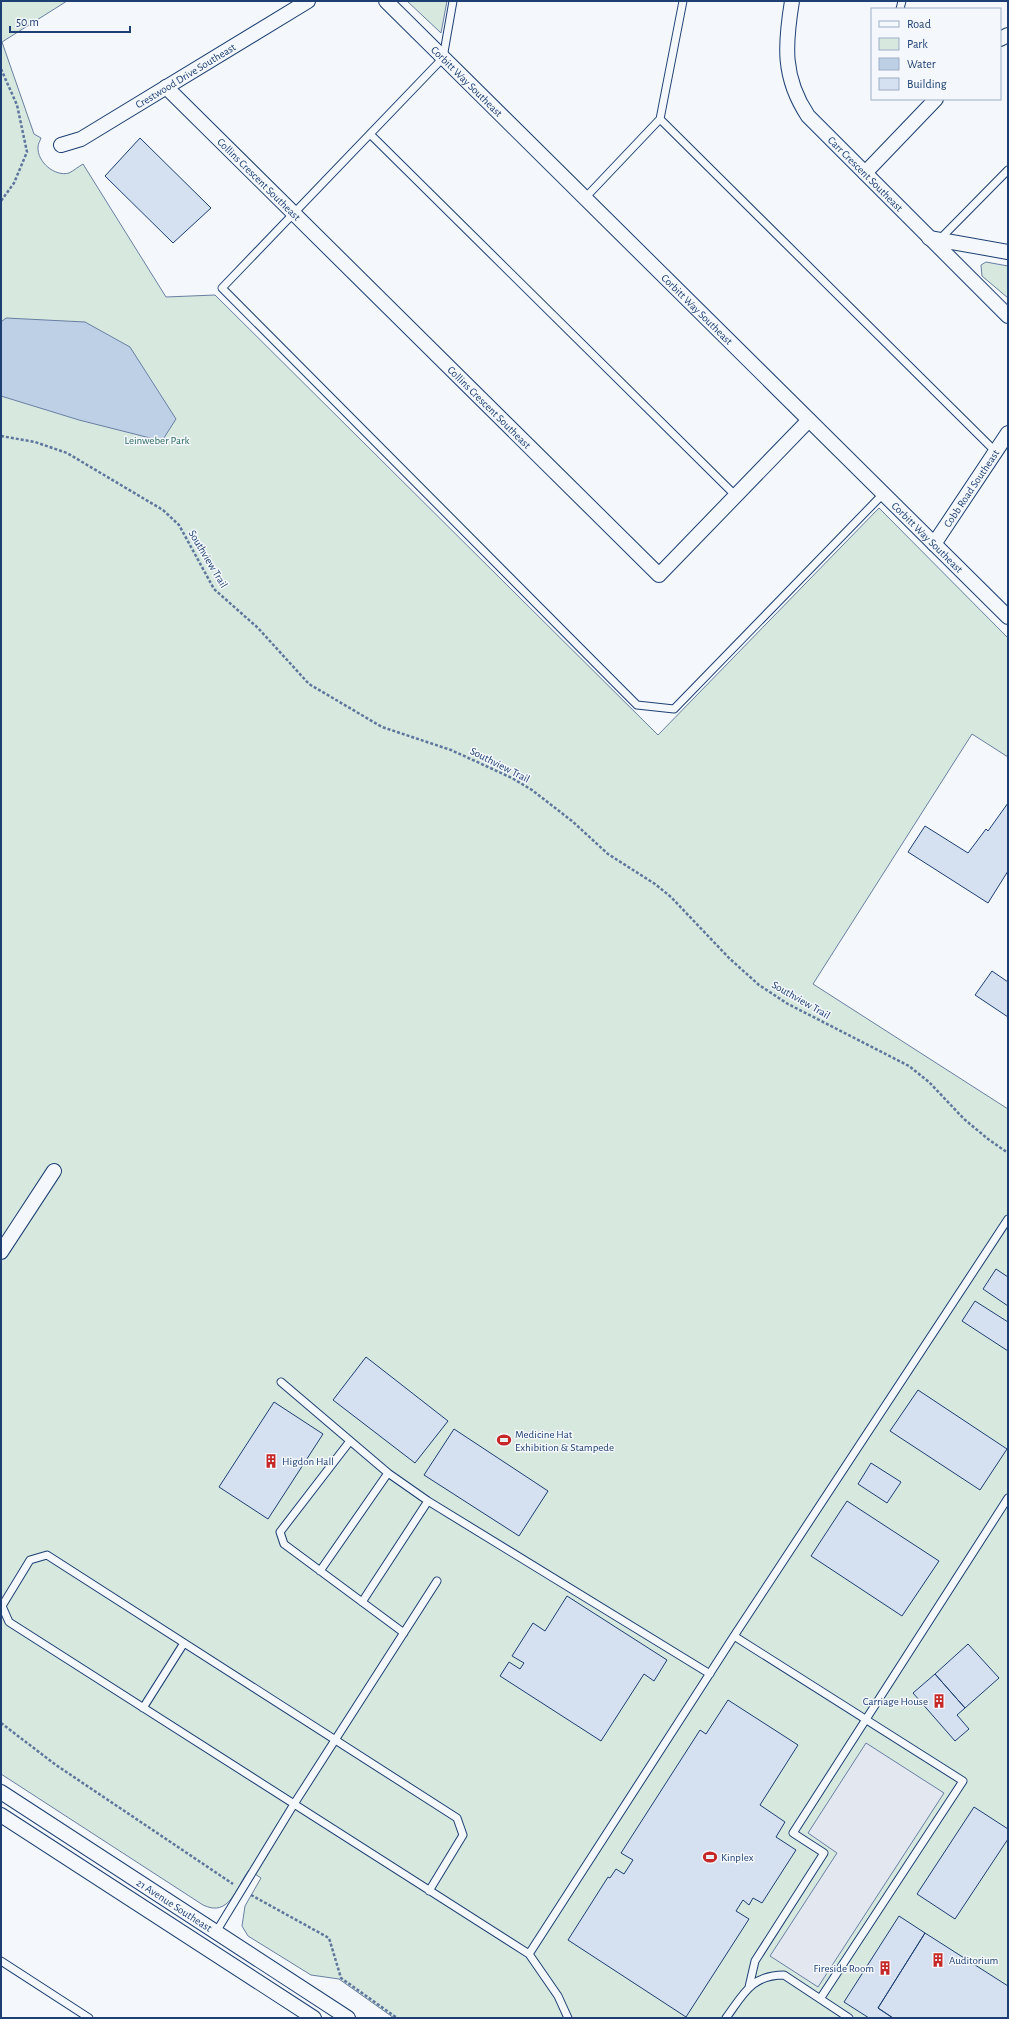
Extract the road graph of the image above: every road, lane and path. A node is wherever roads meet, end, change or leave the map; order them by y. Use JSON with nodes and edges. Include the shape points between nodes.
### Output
{"nodes":[{"id":1,"x":308,"y":1,"type":"edge"},
{"id":2,"x":386,"y":1,"type":"edge"},
{"id":3,"x":454,"y":1,"type":"edge"},
{"id":4,"x":683,"y":1,"type":"edge"},
{"id":5,"x":792,"y":1,"type":"edge"},
{"id":6,"x":443,"y":58,"type":"junction"},
{"id":7,"x":1,"y":69,"type":"edge"},
{"id":8,"x":166,"y":87,"type":"junction"},
{"id":9,"x":932,"y":100,"type":"edge"},
{"id":10,"x":660,"y":119,"type":"junction"},
{"id":11,"x":370,"y":134,"type":"junction"},
{"id":12,"x":61,"y":145,"type":"dead end"},
{"id":13,"x":1008,"y":170,"type":"edge"},
{"id":14,"x":865,"y":173,"type":"junction"},
{"id":15,"x":585,"y":198,"type":"junction"},
{"id":16,"x":1,"y":202,"type":"edge"},
{"id":17,"x":294,"y":213,"type":"junction"},
{"id":18,"x":934,"y":239,"type":"junction"},
{"id":19,"x":1008,"y":252,"type":"edge"},
{"id":20,"x":1008,"y":316,"type":"edge"},
{"id":21,"x":810,"y":420,"type":"junction"},
{"id":22,"x":1008,"y":433,"type":"edge"},
{"id":23,"x":1,"y":436,"type":"edge"},
{"id":24,"x":996,"y":452,"type":"junction"},
{"id":25,"x":883,"y":494,"type":"junction"},
{"id":26,"x":736,"y":496,"type":"junction"},
{"id":27,"x":934,"y":544,"type":"junction"},
{"id":28,"x":1008,"y":617,"type":"edge"},
{"id":29,"x":1008,"y":1153,"type":"edge"},
{"id":30,"x":54,"y":1171,"type":"dead end"},
{"id":31,"x":1008,"y":1219,"type":"edge"},
{"id":32,"x":1,"y":1252,"type":"edge"},
{"id":33,"x":280,"y":1382,"type":"dead end"},
{"id":34,"x":350,"y":1441,"type":"junction"},
{"id":35,"x":388,"y":1473,"type":"junction"},
{"id":36,"x":1008,"y":1498,"type":"edge"},
{"id":37,"x":428,"y":1501,"type":"junction"},
{"id":38,"x":320,"y":1571,"type":"junction"},
{"id":39,"x":437,"y":1582,"type":"dead end"},
{"id":40,"x":362,"y":1602,"type":"junction"},
{"id":41,"x":404,"y":1633,"type":"junction"},
{"id":42,"x":734,"y":1636,"type":"junction"},
{"id":43,"x":184,"y":1643,"type":"junction"},
{"id":44,"x":710,"y":1674,"type":"junction"},
{"id":45,"x":143,"y":1708,"type":"junction"},
{"id":46,"x":866,"y":1720,"type":"junction"},
{"id":47,"x":1,"y":1724,"type":"edge"},
{"id":48,"x":335,"y":1740,"type":"junction"},
{"id":49,"x":1,"y":1792,"type":"edge"},
{"id":50,"x":294,"y":1804,"type":"junction"},
{"id":51,"x":1,"y":1815,"type":"edge"},
{"id":52,"x":242,"y":1890,"type":"junction"},
{"id":53,"x":429,"y":1891,"type":"junction"},
{"id":54,"x":216,"y":1932,"type":"junction"},
{"id":55,"x":529,"y":1954,"type":"junction"},
{"id":56,"x":1,"y":1961,"type":"edge"},
{"id":57,"x":749,"y":1987,"type":"junction"},
{"id":58,"x":820,"y":1999,"type":"junction"},
{"id":59,"x":89,"y":2018,"type":"edge"},
{"id":60,"x":314,"y":2018,"type":"edge"},
{"id":61,"x":348,"y":2018,"type":"edge"},
{"id":62,"x":397,"y":2018,"type":"edge"},
{"id":63,"x":568,"y":2018,"type":"edge"},
{"id":64,"x":726,"y":2018,"type":"edge"},
{"id":65,"x":849,"y":2018,"type":"edge"}],
"edges":[{"from":1,"to":8,"type":"street","name":"Crestwood Drive Southeast"},
{"from":2,"to":6,"type":"street","name":"Corbitt Way Southeast"},
{"from":3,"to":6,"type":"lane"},
{"from":4,"to":10,"type":"lane"},
{"from":5,"to":14,"type":"street","name":"Carr Crescent Southeast","via":[[786,58],[790,81],[798,101],[808,116]]},
{"from":6,"to":11,"type":"lane"},
{"from":6,"to":15,"type":"street","name":"Corbitt Way Southeast"},
{"from":7,"to":16,"type":"path","via":[[17,105],[27,152],[14,183]]},
{"from":8,"to":12,"type":"street","name":"Crestwood Drive Southeast","via":[[81,139]]},
{"from":8,"to":17,"type":"street","name":"Collins Crescent Southeast"},
{"from":9,"to":14,"type":"street"},
{"from":10,"to":15,"type":"lane"},
{"from":10,"to":24,"type":"lane"},
{"from":11,"to":17,"type":"lane"},
{"from":11,"to":26,"type":"lane"},
{"from":13,"to":18,"type":"lane"},
{"from":14,"to":18,"type":"street","name":"Carr Crescent Southeast"},
{"from":15,"to":21,"type":"street","name":"Corbitt Way Southeast"},
{"from":17,"to":25,"type":"lane","via":[[222,288],[637,705],[674,709]]},
{"from":17,"to":26,"type":"street","name":"Collins Crescent Southeast","via":[[659,575]]},
{"from":18,"to":19,"type":"street"},
{"from":18,"to":20,"type":"street","name":"Carr Crescent Southeast"},
{"from":21,"to":25,"type":"street","name":"Corbitt Way Southeast"},
{"from":21,"to":26,"type":"street","name":"Collins Crescent Southeast"},
{"from":22,"to":24,"type":"street","name":"Cobb Road Southeast"},
{"from":23,"to":29,"type":"path","name":"Southview Trail","via":[[35,442],[67,453],[163,510],[179,525],[214,590],[258,628],[309,684],[382,727],[451,750],[532,790],[572,820],[608,854],[671,897],[759,985],[788,1004],[909,1066],[929,1082],[964,1119]]},
{"from":24,"to":27,"type":"street","name":"Cobb Road Southeast"},
{"from":25,"to":27,"type":"street","name":"Corbitt Way Southeast"},
{"from":27,"to":28,"type":"street","name":"Corbitt Way Southeast"},
{"from":30,"to":32,"type":"street"},
{"from":31,"to":42,"type":"lane"},
{"from":33,"to":34,"type":"lane"},
{"from":34,"to":35,"type":"lane"},
{"from":34,"to":38,"type":"lane","via":[[280,1532],[284,1544]]},
{"from":35,"to":37,"type":"lane"},
{"from":35,"to":38,"type":"lane"},
{"from":36,"to":46,"type":"lane"},
{"from":37,"to":40,"type":"lane"},
{"from":37,"to":44,"type":"lane"},
{"from":38,"to":40,"type":"lane"},
{"from":39,"to":41,"type":"lane"},
{"from":40,"to":41,"type":"lane"},
{"from":41,"to":48,"type":"lane"},
{"from":42,"to":44,"type":"lane"},
{"from":42,"to":46,"type":"lane"},
{"from":43,"to":45,"type":"lane"},
{"from":43,"to":45,"type":"lane","via":[[47,1555],[30,1560],[2,1606],[9,1622]]},
{"from":43,"to":48,"type":"lane"},
{"from":44,"to":55,"type":"lane"},
{"from":45,"to":50,"type":"lane"},
{"from":46,"to":57,"type":"lane","via":[[793,1833],[824,1853],[755,1961]]},
{"from":46,"to":58,"type":"lane","via":[[963,1781]]},
{"from":47,"to":52,"type":"path","via":[[56,1765]]},
{"from":48,"to":50,"type":"lane"},
{"from":48,"to":53,"type":"lane","via":[[456,1818],[463,1835]]},
{"from":49,"to":54,"type":"street","name":"21 Avenue Southeast"},
{"from":50,"to":52,"type":"lane"},
{"from":50,"to":53,"type":"lane"},
{"from":51,"to":60,"type":"street","name":"21 Avenue Southeast"},
{"from":52,"to":54,"type":"lane"},
{"from":52,"to":62,"type":"path","via":[[329,1938],[342,1978]]},
{"from":53,"to":55,"type":"lane"},
{"from":54,"to":61,"type":"street","name":"21 Avenue Southeast"},
{"from":55,"to":63,"type":"lane","via":[[558,1996]]},
{"from":56,"to":59,"type":"lane"},
{"from":57,"to":58,"type":"lane","via":[[761,1978],[784,1975]]},
{"from":57,"to":64,"type":"lane"},
{"from":58,"to":65,"type":"lane"}]}
